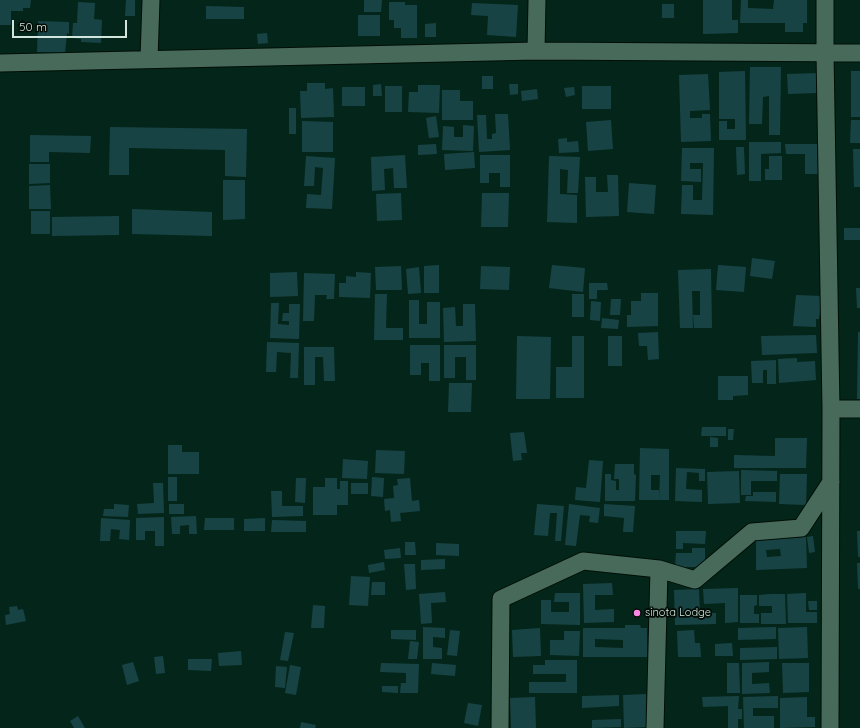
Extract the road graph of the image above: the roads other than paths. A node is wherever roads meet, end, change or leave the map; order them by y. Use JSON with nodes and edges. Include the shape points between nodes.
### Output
{"nodes":[{"id":1,"x":151,"y":0,"type":"edge"},
{"id":2,"x":537,"y":0,"type":"edge"},
{"id":3,"x":825,"y":0,"type":"edge"},
{"id":4,"x":536,"y":51,"type":"junction"},
{"id":5,"x":825,"y":53,"type":"junction"},
{"id":6,"x":860,"y":53,"type":"edge"},
{"id":7,"x":149,"y":59,"type":"junction"},
{"id":8,"x":0,"y":62,"type":"edge"},
{"id":9,"x":831,"y":409,"type":"junction"},
{"id":10,"x":860,"y":409,"type":"edge"},
{"id":11,"x":831,"y":482,"type":"junction"},
{"id":12,"x":659,"y":569,"type":"junction"},
{"id":13,"x":500,"y":728,"type":"edge"},
{"id":14,"x":655,"y":728,"type":"edge"},
{"id":15,"x":830,"y":728,"type":"edge"}],
"edges":[{"from":1,"to":7,"type":"street"},
{"from":2,"to":4,"type":"street"},
{"from":3,"to":5,"type":"street"},
{"from":4,"to":5,"type":"street"},
{"from":4,"to":7,"type":"street"},
{"from":5,"to":6,"type":"street"},
{"from":5,"to":9,"type":"street"},
{"from":7,"to":8,"type":"street"},
{"from":9,"to":10,"type":"street"},
{"from":9,"to":11,"type":"street"},
{"from":11,"to":12,"type":"street","via":[[801,528],[752,532],[696,580]]},
{"from":11,"to":15,"type":"street"},
{"from":12,"to":13,"type":"street","via":[[582,561],[501,599]]},
{"from":12,"to":14,"type":"street"}]}
